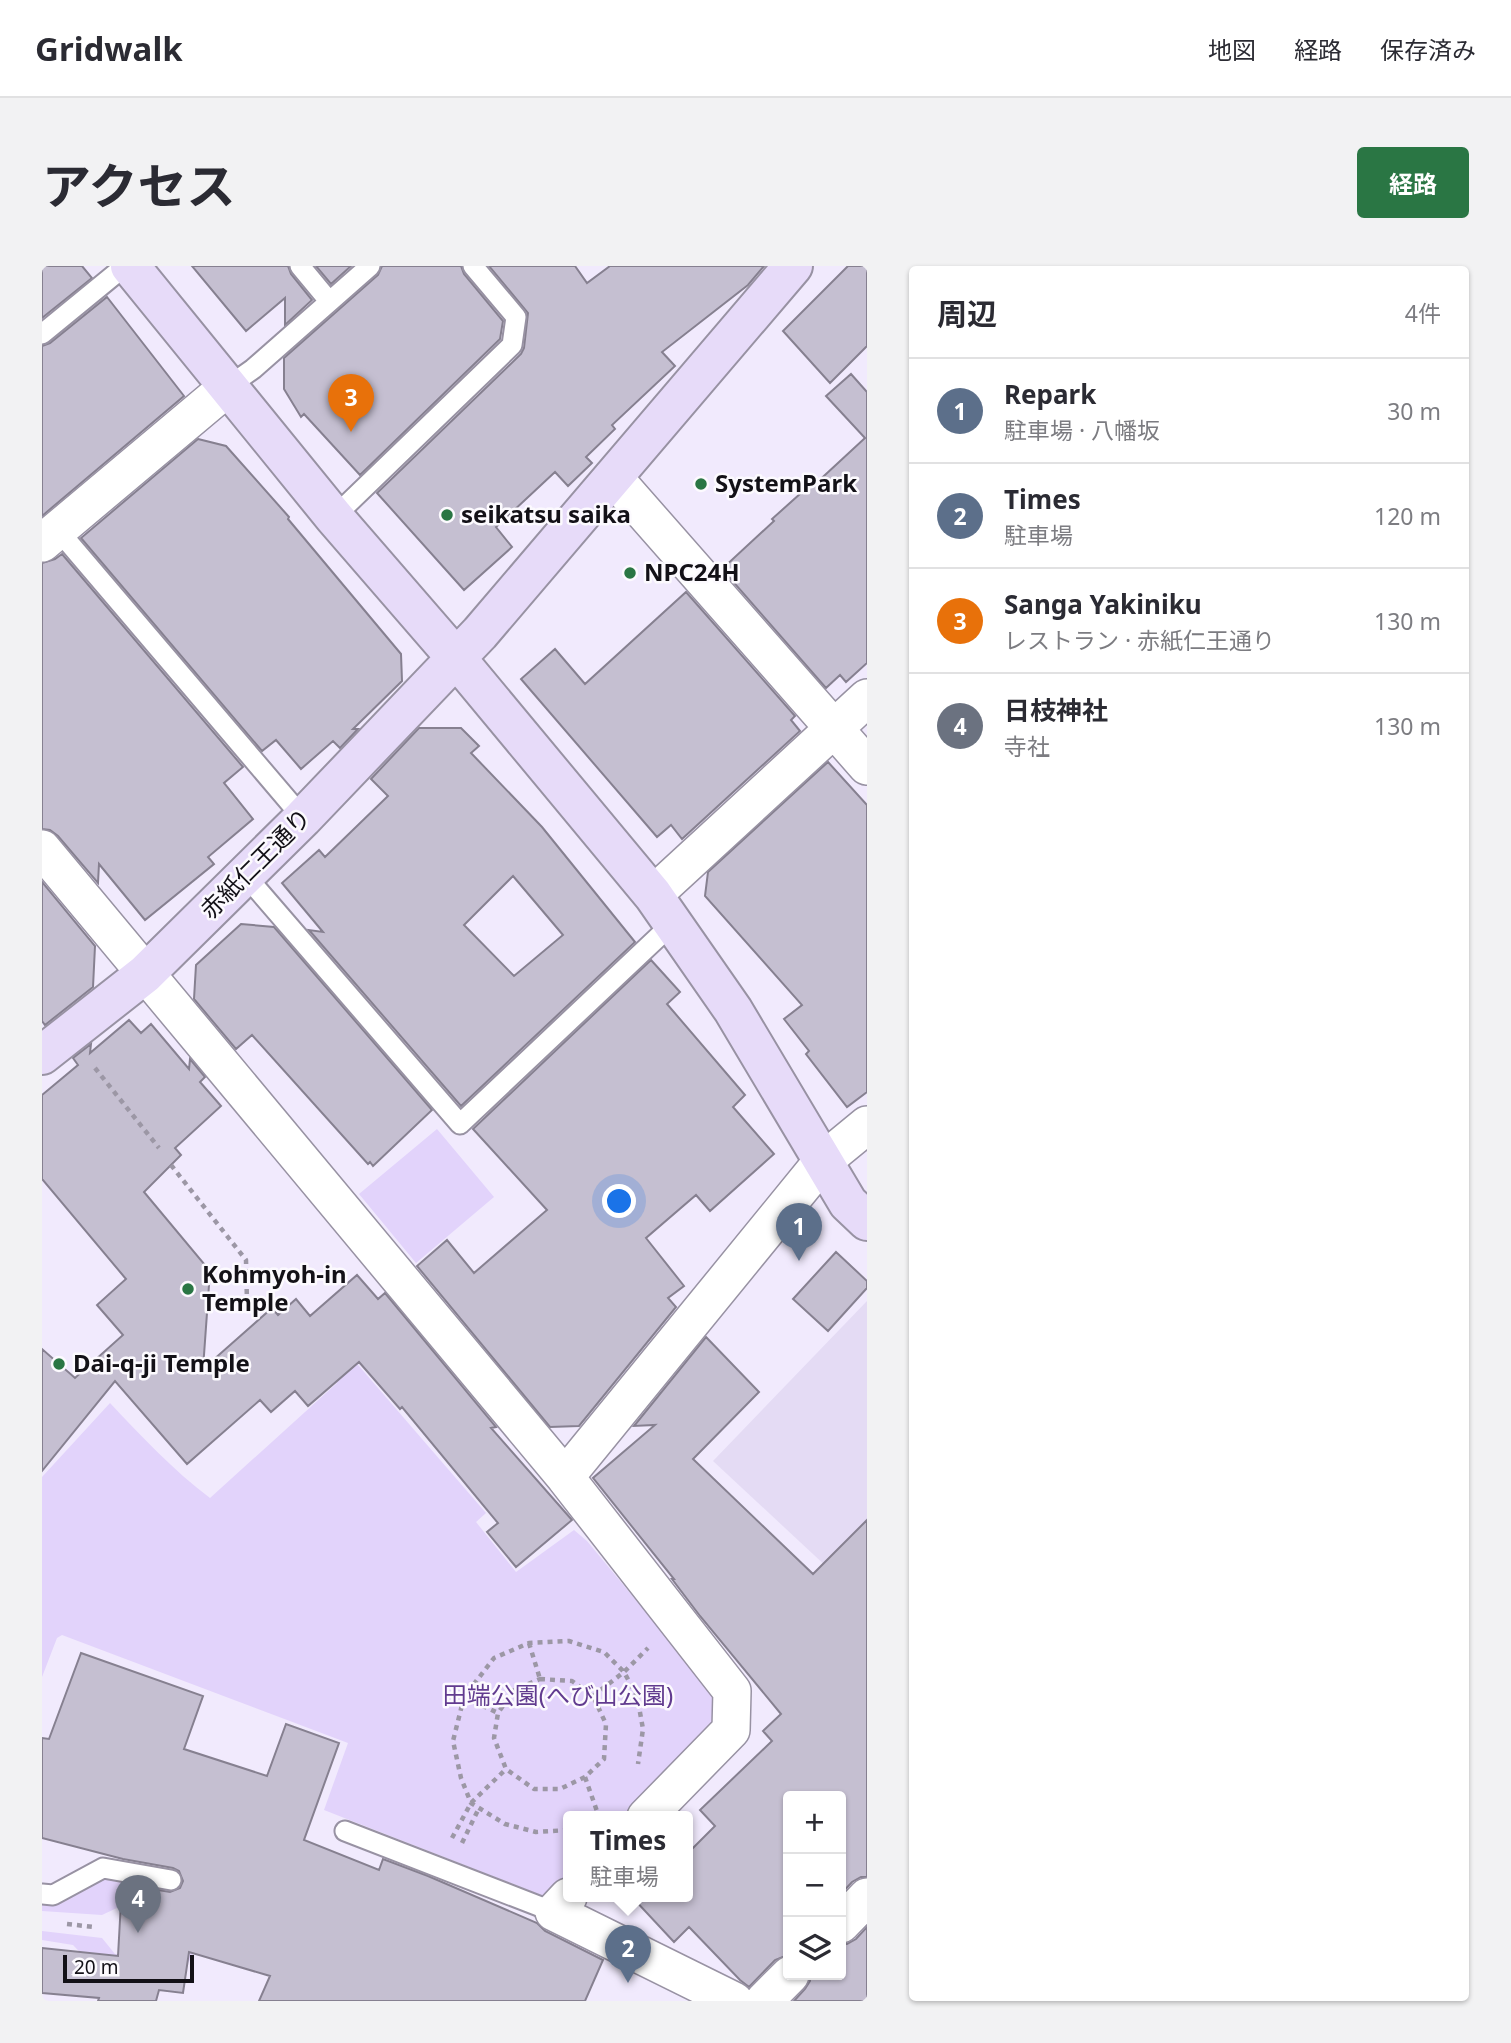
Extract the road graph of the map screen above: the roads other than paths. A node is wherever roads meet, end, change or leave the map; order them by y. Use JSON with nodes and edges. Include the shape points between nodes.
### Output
{"nodes":[{"id":1,"x":125,"y":266,"type":"edge"},
{"id":2,"x":130,"y":266,"type":"edge"},
{"id":3,"x":300,"y":266,"type":"edge"},
{"id":4,"x":370,"y":266,"type":"edge"},
{"id":5,"x":473,"y":266,"type":"edge"},
{"id":6,"x":793,"y":266,"type":"edge"},
{"id":7,"x":329,"y":301,"type":"junction"},
{"id":8,"x":42,"y":334,"type":"edge"},
{"id":9,"x":229,"y":386,"type":"junction"},
{"id":10,"x":613,"y":477,"type":"junction"},
{"id":11,"x":334,"y":517,"type":"junction"},
{"id":12,"x":50,"y":537,"type":"edge"},
{"id":13,"x":457,"y":659,"type":"junction"},
{"id":14,"x":867,"y":698,"type":"edge"},
{"id":15,"x":834,"y":727,"type":"junction"},
{"id":16,"x":867,"y":766,"type":"edge"},
{"id":17,"x":303,"y":818,"type":"junction"},
{"id":18,"x":42,"y":849,"type":"edge"},
{"id":19,"x":245,"y":875,"type":"junction"},
{"id":20,"x":663,"y":909,"type":"junction"},
{"id":21,"x":145,"y":974,"type":"junction"},
{"id":22,"x":55,"y":1044,"type":"edge"},
{"id":23,"x":867,"y":1125,"type":"edge"},
{"id":24,"x":822,"y":1162,"type":"junction"},
{"id":25,"x":867,"y":1221,"type":"edge"},
{"id":26,"x":565,"y":1477,"type":"junction"},
{"id":27,"x":652,"y":1811,"type":"edge"},
{"id":28,"x":345,"y":1831,"type":"dead end"},
{"id":29,"x":171,"y":1880,"type":"dead end"},
{"id":30,"x":42,"y":1894,"type":"edge"},
{"id":31,"x":867,"y":1898,"type":"edge"},
{"id":32,"x":561,"y":1904,"type":"edge"},
{"id":33,"x":846,"y":1919,"type":"edge"},
{"id":34,"x":785,"y":1980,"type":"edge"},
{"id":35,"x":734,"y":2001,"type":"edge"},
{"id":36,"x":764,"y":2001,"type":"edge"}],
"edges":[{"from":1,"to":8,"type":"lane"},
{"from":2,"to":9,"type":"street"},
{"from":3,"to":7,"type":"lane"},
{"from":4,"to":7,"type":"lane"},
{"from":5,"to":11,"type":"lane","via":[[516,317],[512,345]]},
{"from":6,"to":10,"type":"street","name":"赤紙仁王通り"},
{"from":7,"to":9,"type":"lane"},
{"from":9,"to":11,"type":"street"},
{"from":9,"to":12,"type":"street"},
{"from":10,"to":13,"type":"street","name":"赤紙仁王通り"},
{"from":10,"to":15,"type":"street"},
{"from":11,"to":13,"type":"street"},
{"from":12,"to":17,"type":"lane"},
{"from":13,"to":17,"type":"street","name":"赤紙仁王通り"},
{"from":13,"to":20,"type":"street"},
{"from":14,"to":15,"type":"street"},
{"from":15,"to":16,"type":"street"},
{"from":15,"to":20,"type":"street"},
{"from":17,"to":19,"type":"street","name":"赤紙仁王通り"},
{"from":18,"to":21,"type":"street"},
{"from":19,"to":20,"type":"lane","via":[[460,1124]]},
{"from":19,"to":21,"type":"street","name":"赤紙仁王通り"},
{"from":20,"to":24,"type":"street","via":[[733,1010]]},
{"from":21,"to":22,"type":"street","name":"赤紙仁王通り"},
{"from":21,"to":26,"type":"street"},
{"from":23,"to":24,"type":"street"},
{"from":24,"to":25,"type":"street","via":[[848,1203]]},
{"from":24,"to":26,"type":"street"},
{"from":26,"to":27,"type":"street","via":[[732,1691],[731,1730]]},
{"from":28,"to":32,"type":"lane"},
{"from":29,"to":30,"type":"lane","via":[[103,1868],[53,1895]]},
{"from":31,"to":33,"type":"street"},
{"from":32,"to":35,"type":"street"},
{"from":34,"to":36,"type":"street"}]}
